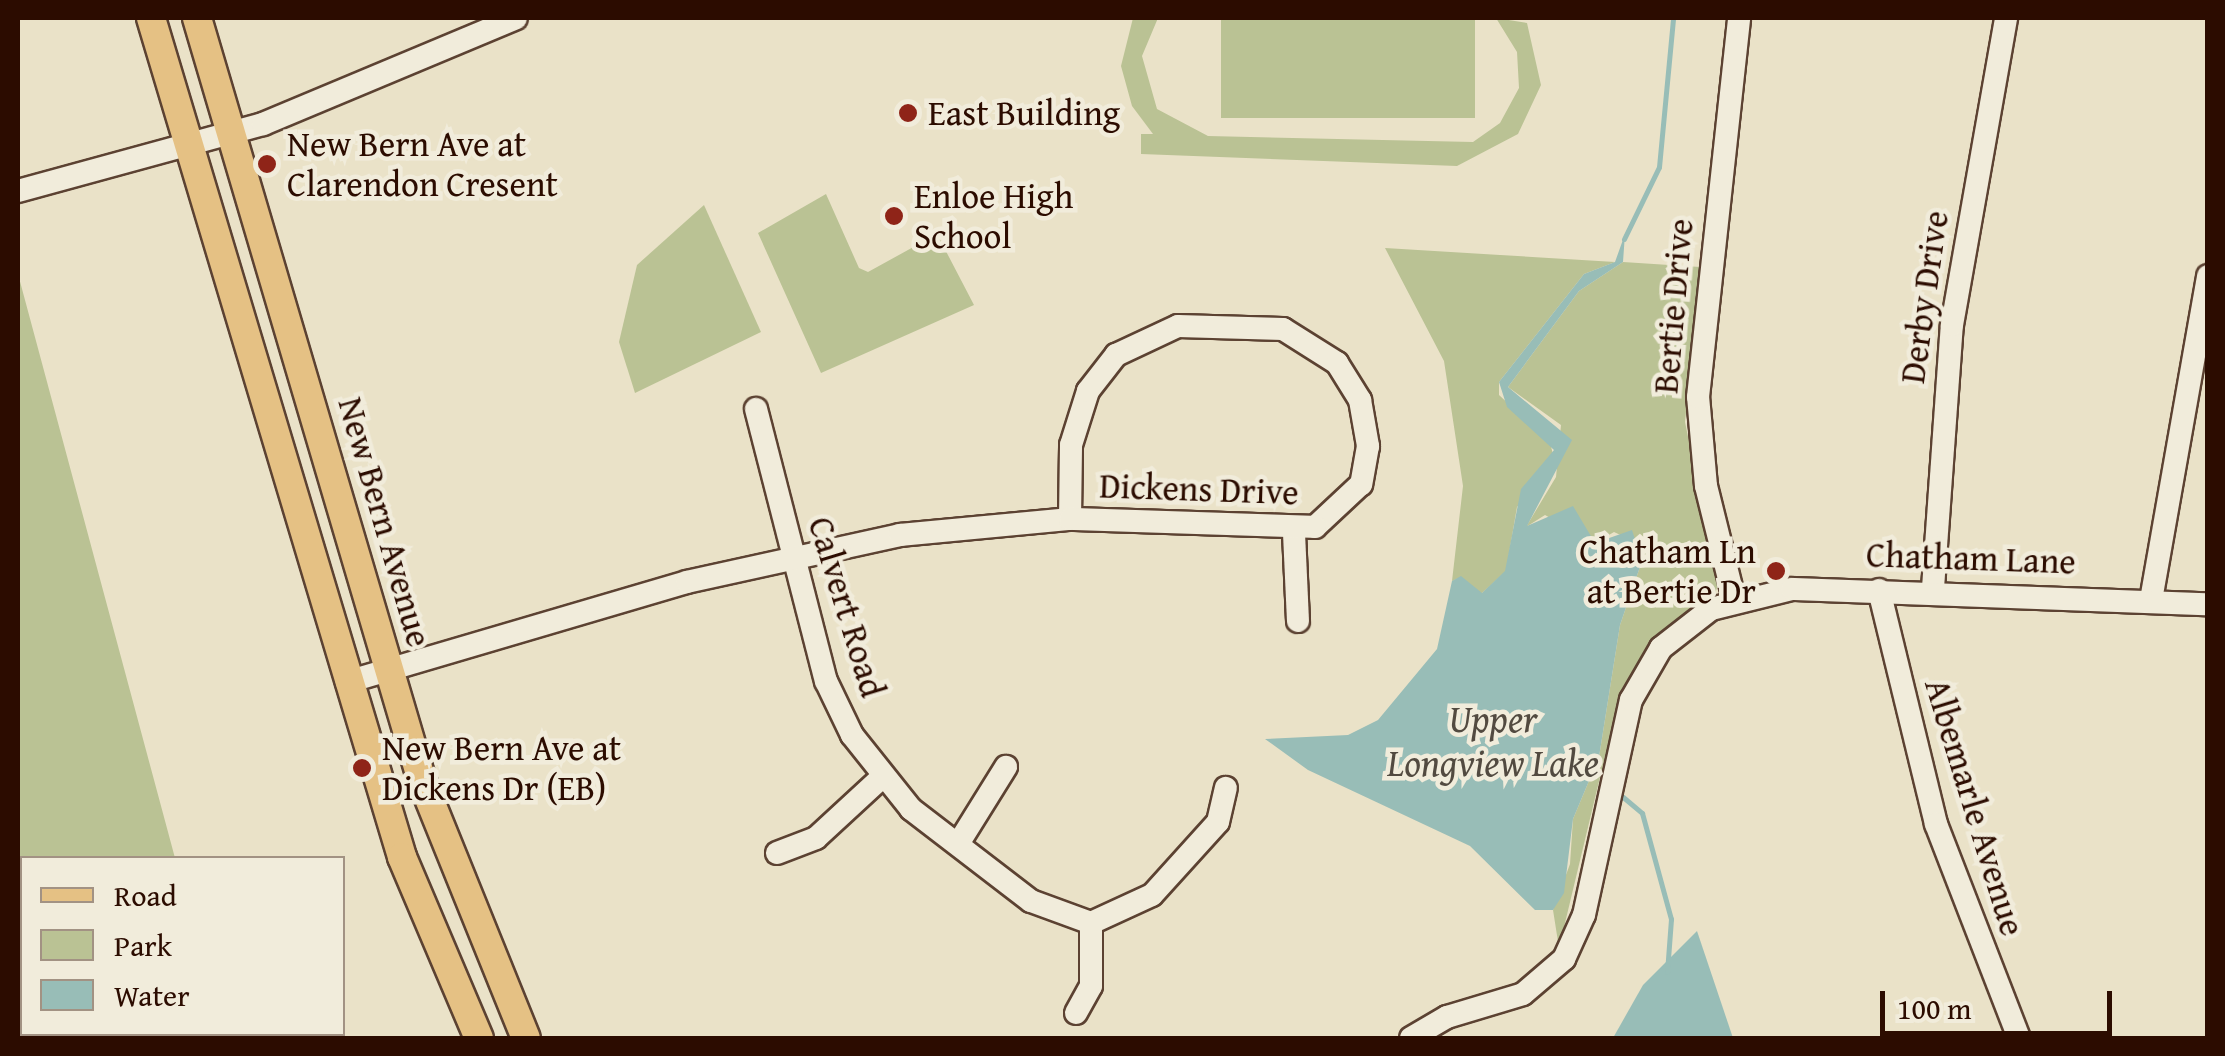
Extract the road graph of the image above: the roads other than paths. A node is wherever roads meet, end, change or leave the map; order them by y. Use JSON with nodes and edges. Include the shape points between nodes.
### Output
{"nodes":[{"id":1,"x":152,"y":18,"type":"edge"},
{"id":2,"x":197,"y":18,"type":"edge"},
{"id":3,"x":516,"y":18,"type":"edge"},
{"id":4,"x":1739,"y":18,"type":"edge"},
{"id":5,"x":2006,"y":18,"type":"edge"},
{"id":6,"x":231,"y":134,"type":"junction"},
{"id":7,"x":189,"y":146,"type":"junction"},
{"id":8,"x":18,"y":191,"type":"edge"},
{"id":9,"x":2208,"y":276,"type":"edge"},
{"id":10,"x":756,"y":409,"type":"dead end"},
{"id":11,"x":1070,"y":519,"type":"junction"},
{"id":12,"x":1294,"y":533,"type":"junction"},
{"id":13,"x":794,"y":559,"type":"junction"},
{"id":14,"x":1933,"y":588,"type":"junction"},
{"id":15,"x":1879,"y":590,"type":"junction"},
{"id":16,"x":1734,"y":599,"type":"junction"},
{"id":17,"x":2151,"y":600,"type":"junction"},
{"id":18,"x":2208,"y":604,"type":"edge"},
{"id":19,"x":1298,"y":621,"type":"dead end"},
{"id":20,"x":389,"y":669,"type":"junction"},
{"id":21,"x":347,"y":682,"type":"junction"},
{"id":22,"x":1006,"y":766,"type":"dead end"},
{"id":23,"x":882,"y":777,"type":"junction"},
{"id":24,"x":1226,"y":788,"type":"dead end"},
{"id":25,"x":958,"y":844,"type":"junction"},
{"id":26,"x":777,"y":852,"type":"dead end"},
{"id":27,"x":1091,"y":922,"type":"junction"},
{"id":28,"x":1076,"y":1012,"type":"dead end"},
{"id":29,"x":478,"y":1038,"type":"edge"},
{"id":30,"x":526,"y":1038,"type":"edge"},
{"id":31,"x":1411,"y":1038,"type":"edge"},
{"id":32,"x":2019,"y":1038,"type":"edge"}],
"edges":[{"from":1,"to":7,"type":"main road"},
{"from":2,"to":6,"type":"main road","name":"New Bern Avenue"},
{"from":3,"to":6,"type":"street"},
{"from":4,"to":16,"type":"street","name":"Bertie Drive","via":[[1698,397],[1706,486]]},
{"from":5,"to":14,"type":"street","name":"Derby Drive","via":[[1952,325]]},
{"from":6,"to":7,"type":"street"},
{"from":6,"to":20,"type":"main road","name":"New Bern Avenue"},
{"from":7,"to":8,"type":"street"},
{"from":7,"to":21,"type":"main road"},
{"from":9,"to":17,"type":"street"},
{"from":10,"to":13,"type":"street","name":"Calvert Road"},
{"from":11,"to":12,"type":"street","name":"Dickens Drive"},
{"from":11,"to":12,"type":"street","name":"Dickens Drive","via":[[1076,419],[1099,373],[1153,333],[1236,322],[1282,329],[1321,348],[1363,413],[1361,484],[1330,520]]},
{"from":11,"to":13,"type":"street","name":"Dickens Drive","via":[[970,524]]},
{"from":12,"to":19,"type":"street"},
{"from":13,"to":20,"type":"street","name":"Dickens Drive"},
{"from":13,"to":23,"type":"street","name":"Calvert Road","via":[[838,710]]},
{"from":14,"to":15,"type":"street","name":"Chatham Lane"},
{"from":14,"to":17,"type":"street","name":"Chatham Lane"},
{"from":15,"to":16,"type":"street","name":"Chatham Lane"},
{"from":15,"to":32,"type":"street","name":"Albemarle Avenue","via":[[1936,824]]},
{"from":16,"to":31,"type":"street","via":[[1676,633],[1640,678],[1584,915],[1564,958],[1523,994]]},
{"from":17,"to":18,"type":"street","name":"Chatham Lane"},
{"from":20,"to":21,"type":"street","name":"Dickens Drive"},
{"from":20,"to":30,"type":"main road","name":"New Bern Avenue","via":[[447,855]]},
{"from":21,"to":29,"type":"main road","via":[[402,856]]},
{"from":22,"to":25,"type":"street"},
{"from":23,"to":25,"type":"street","name":"Calvert Road"},
{"from":23,"to":26,"type":"street","via":[[816,838]]},
{"from":24,"to":27,"type":"street","via":[[1218,822],[1152,895]]},
{"from":25,"to":27,"type":"street","name":"Calvert Road","via":[[1031,902]]},
{"from":27,"to":28,"type":"street","via":[[1091,986]]}]}
